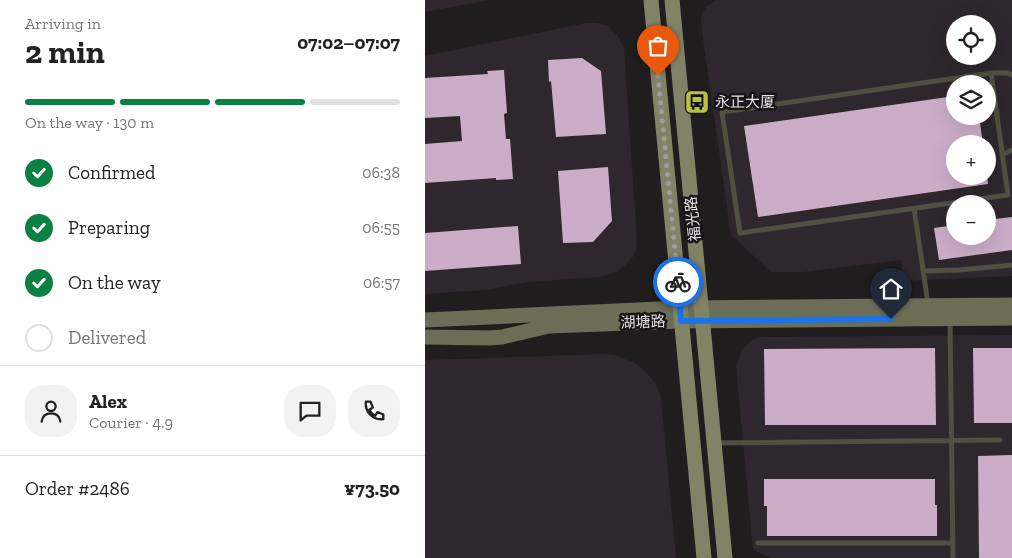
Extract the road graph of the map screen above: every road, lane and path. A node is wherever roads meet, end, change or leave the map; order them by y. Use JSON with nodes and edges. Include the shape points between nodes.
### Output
{"nodes":[{"id":1,"x":651,"y":0,"type":"edge"},
{"id":2,"x":672,"y":0,"type":"edge"},
{"id":3,"x":991,"y":73,"type":"junction"},
{"id":4,"x":1012,"y":74,"type":"edge"},
{"id":5,"x":1012,"y":150,"type":"edge"},
{"id":6,"x":1002,"y":155,"type":"junction"},
{"id":7,"x":1010,"y":196,"type":"edge"},
{"id":8,"x":914,"y":208,"type":"junction"},
{"id":9,"x":1012,"y":265,"type":"edge"},
{"id":10,"x":923,"y":271,"type":"junction"},
{"id":11,"x":929,"y":305,"type":"junction"},
{"id":12,"x":1012,"y":305,"type":"edge"},
{"id":13,"x":680,"y":314,"type":"junction"},
{"id":14,"x":702,"y":314,"type":"junction"},
{"id":15,"x":950,"y":318,"type":"junction"},
{"id":16,"x":1012,"y":318,"type":"edge"},
{"id":17,"x":425,"y":320,"type":"edge"},
{"id":18,"x":425,"y":337,"type":"edge"},
{"id":19,"x":951,"y":440,"type":"junction"},
{"id":20,"x":1000,"y":440,"type":"dead end"},
{"id":21,"x":715,"y":443,"type":"junction"},
{"id":22,"x":952,"y":543,"type":"junction"},
{"id":23,"x":758,"y":544,"type":"dead end"},
{"id":24,"x":704,"y":558,"type":"edge"},
{"id":25,"x":725,"y":558,"type":"edge"},
{"id":26,"x":953,"y":558,"type":"edge"}],
"edges":[{"from":1,"to":13,"type":"main road","name":"福光路"},
{"from":2,"to":14,"type":"main road","name":"福光路"},
{"from":3,"to":4,"type":"lane"},
{"from":3,"to":6,"type":"lane"},
{"from":3,"to":8,"type":"lane","via":[[722,112],[740,233]]},
{"from":5,"to":6,"type":"lane"},
{"from":6,"to":7,"type":"lane"},
{"from":7,"to":8,"type":"lane"},
{"from":8,"to":10,"type":"lane"},
{"from":9,"to":10,"type":"lane"},
{"from":10,"to":11,"type":"lane"},
{"from":11,"to":12,"type":"main road","name":"湖塘路"},
{"from":11,"to":14,"type":"main road","name":"湖塘路"},
{"from":13,"to":14,"type":"main road","name":"湖塘路"},
{"from":13,"to":17,"type":"main road","name":"湖塘路"},
{"from":13,"to":18,"type":"main road","name":"湖塘路","via":[[549,326],[502,337]]},
{"from":13,"to":24,"type":"main road","name":"福光路"},
{"from":14,"to":15,"type":"main road","name":"湖塘路"},
{"from":14,"to":21,"type":"main road","name":"福光路"},
{"from":15,"to":16,"type":"main road","name":"湖塘路"},
{"from":15,"to":19,"type":"lane"},
{"from":19,"to":20,"type":"lane"},
{"from":19,"to":21,"type":"lane"},
{"from":19,"to":22,"type":"lane"},
{"from":21,"to":25,"type":"main road","name":"福光路"},
{"from":22,"to":23,"type":"lane"},
{"from":22,"to":26,"type":"lane"}]}
